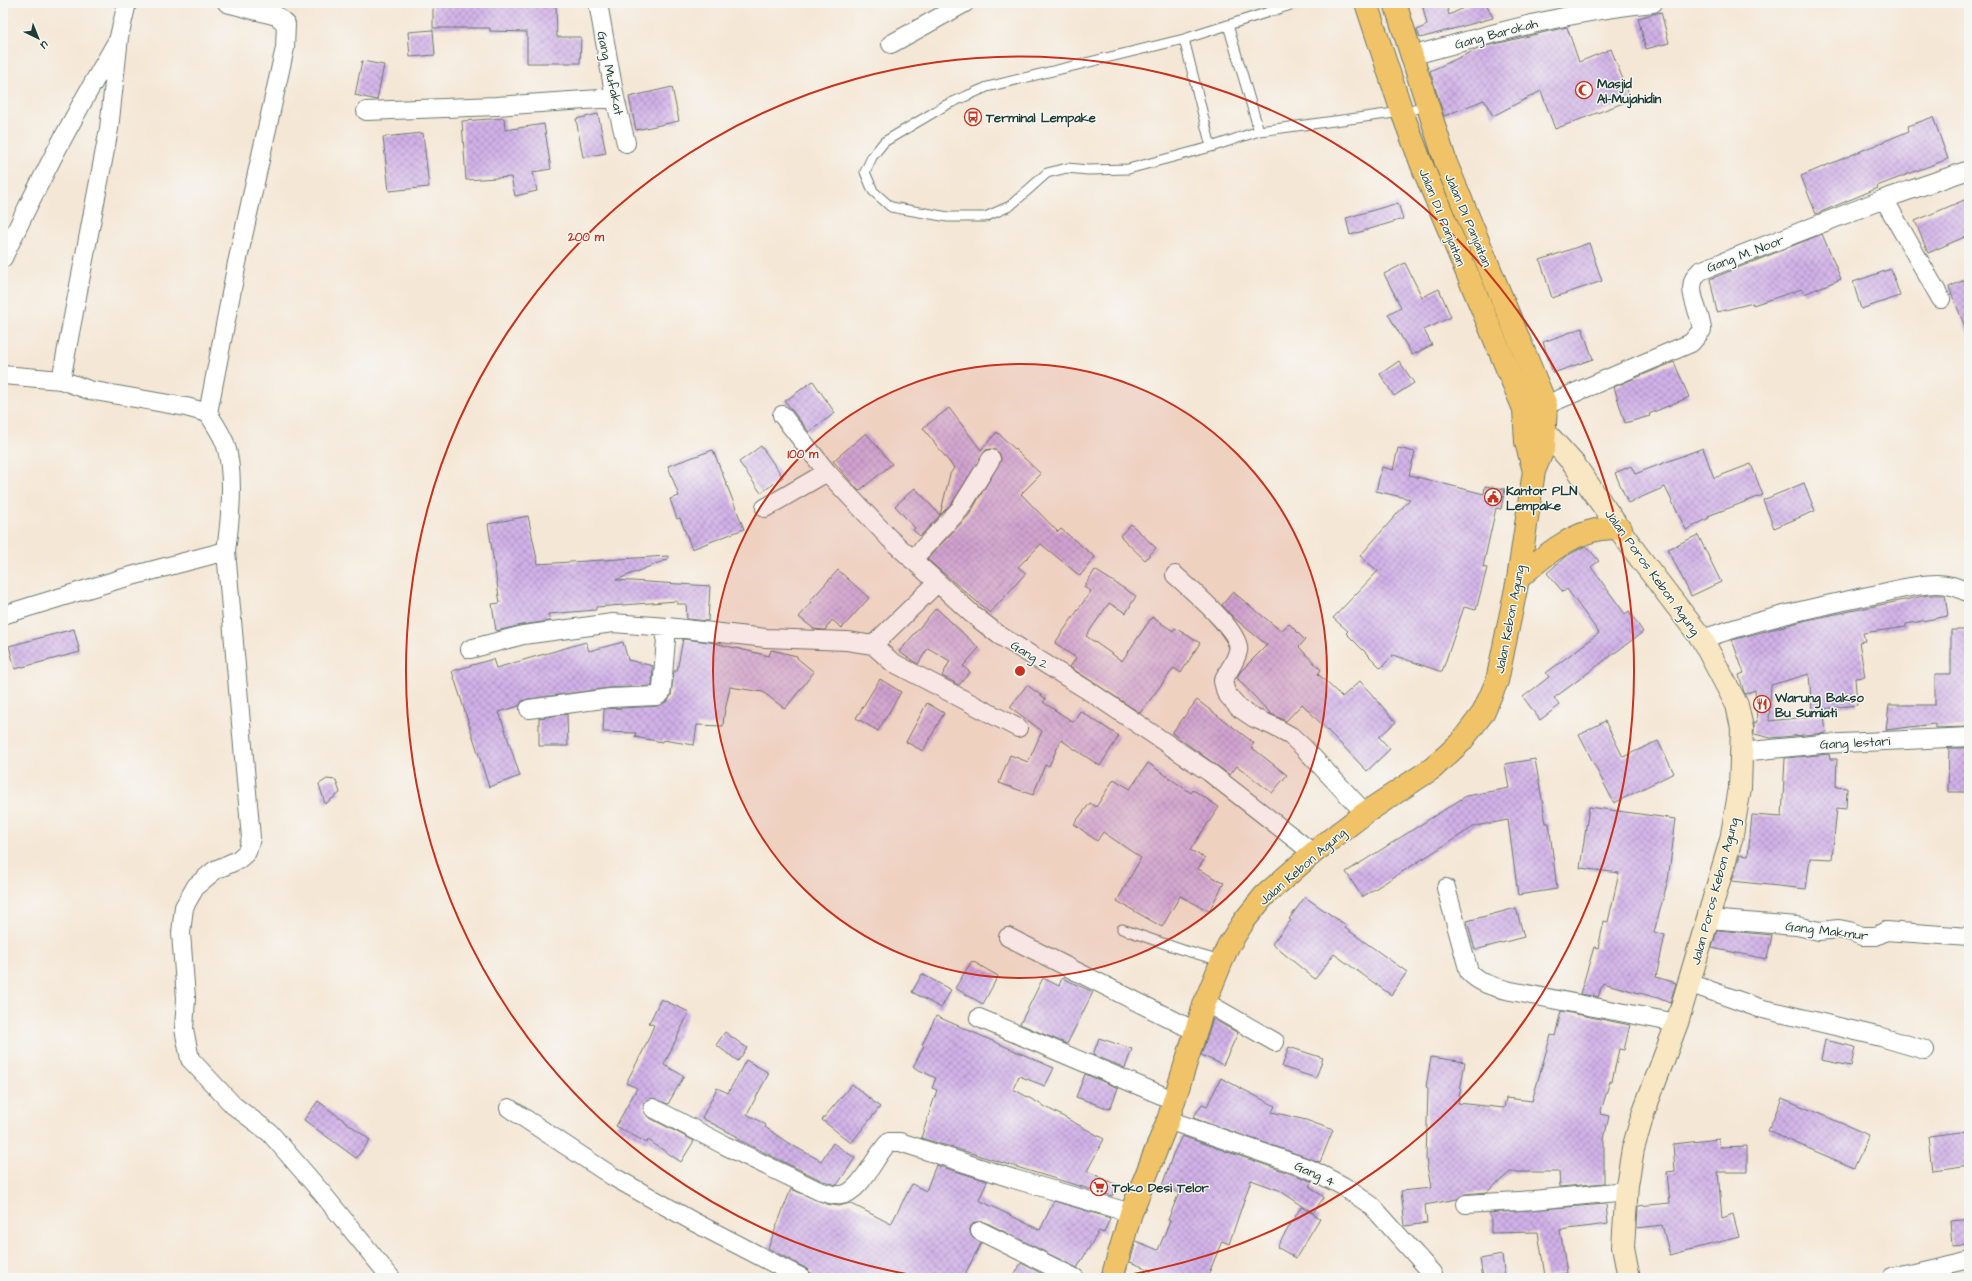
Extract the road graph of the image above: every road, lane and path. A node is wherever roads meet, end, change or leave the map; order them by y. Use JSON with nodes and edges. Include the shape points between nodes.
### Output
{"nodes":[{"id":1,"x":128,"y":3,"type":"edge"},
{"id":2,"x":227,"y":3,"type":"edge"},
{"id":3,"x":598,"y":3,"type":"edge"},
{"id":4,"x":965,"y":3,"type":"edge"},
{"id":5,"x":1297,"y":3,"type":"edge"},
{"id":6,"x":1366,"y":3,"type":"edge"},
{"id":7,"x":1395,"y":3,"type":"edge"},
{"id":8,"x":1652,"y":3,"type":"edge"},
{"id":9,"x":1228,"y":25,"type":"junction"},
{"id":10,"x":120,"y":37,"type":"junction"},
{"id":11,"x":1184,"y":39,"type":"junction"},
{"id":12,"x":891,"y":44,"type":"dead end"},
{"id":13,"x":1411,"y":56,"type":"junction"},
{"id":14,"x":615,"y":98,"type":"junction"},
{"id":15,"x":1428,"y":106,"type":"junction"},
{"id":16,"x":366,"y":111,"type":"dead end"},
{"id":17,"x":1402,"y":112,"type":"junction"},
{"id":18,"x":1259,"y":131,"type":"junction"},
{"id":19,"x":626,"y":143,"type":"dead end"},
{"id":20,"x":1211,"y":147,"type":"junction"},
{"id":21,"x":1969,"y":170,"type":"edge"},
{"id":22,"x":1884,"y":199,"type":"junction"},
{"id":23,"x":3,"y":258,"type":"edge"},
{"id":24,"x":1941,"y":299,"type":"dead end"},
{"id":25,"x":3,"y":375,"type":"edge"},
{"id":26,"x":62,"y":380,"type":"junction"},
{"id":27,"x":1546,"y":405,"type":"junction"},
{"id":28,"x":208,"y":414,"type":"junction"},
{"id":29,"x":782,"y":415,"type":"dead end"},
{"id":30,"x":1525,"y":419,"type":"junction"},
{"id":31,"x":1546,"y":434,"type":"junction"},
{"id":32,"x":991,"y":459,"type":"dead end"},
{"id":33,"x":1534,"y":471,"type":"junction"},
{"id":34,"x":827,"y":472,"type":"junction"},
{"id":35,"x":765,"y":508,"type":"dead end"},
{"id":36,"x":1621,"y":529,"type":"junction"},
{"id":37,"x":226,"y":552,"type":"junction"},
{"id":38,"x":912,"y":560,"type":"junction"},
{"id":39,"x":1175,"y":575,"type":"dead end"},
{"id":40,"x":1518,"y":579,"type":"junction"},
{"id":41,"x":937,"y":583,"type":"junction"},
{"id":42,"x":1969,"y":593,"type":"edge"},
{"id":43,"x":3,"y":615,"type":"edge"},
{"id":44,"x":667,"y":627,"type":"junction"},
{"id":45,"x":1702,"y":639,"type":"junction"},
{"id":46,"x":873,"y":645,"type":"junction"},
{"id":47,"x":470,"y":649,"type":"dead end"},
{"id":48,"x":529,"y":709,"type":"dead end"},
{"id":49,"x":1018,"y":728,"type":"dead end"},
{"id":50,"x":1969,"y":737,"type":"edge"},
{"id":51,"x":1741,"y":752,"type":"junction"},
{"id":52,"x":1365,"y":813,"type":"junction"},
{"id":53,"x":1313,"y":853,"type":"junction"},
{"id":54,"x":1446,"y":888,"type":"dead end"},
{"id":55,"x":1708,"y":919,"type":"junction"},
{"id":56,"x":1122,"y":929,"type":"dead end"},
{"id":57,"x":1008,"y":937,"type":"dead end"},
{"id":58,"x":1969,"y":937,"type":"edge"},
{"id":59,"x":1221,"y":961,"type":"junction"},
{"id":60,"x":1689,"y":983,"type":"junction"},
{"id":61,"x":1205,"y":1002,"type":"junction"},
{"id":62,"x":979,"y":1018,"type":"dead end"},
{"id":63,"x":1678,"y":1023,"type":"junction"},
{"id":64,"x":1194,"y":1031,"type":"junction"},
{"id":65,"x":1275,"y":1042,"type":"dead end"},
{"id":66,"x":1925,"y":1050,"type":"dead end"},
{"id":67,"x":509,"y":1108,"type":"dead end"},
{"id":68,"x":653,"y":1108,"type":"dead end"},
{"id":69,"x":1171,"y":1110,"type":"junction"},
{"id":70,"x":1627,"y":1191,"type":"junction"},
{"id":71,"x":1466,"y":1204,"type":"dead end"},
{"id":72,"x":1131,"y":1213,"type":"junction"},
{"id":73,"x":980,"y":1231,"type":"dead end"},
{"id":74,"x":1969,"y":1260,"type":"edge"},
{"id":75,"x":1432,"y":1273,"type":"dead end"},
{"id":76,"x":391,"y":1278,"type":"edge"},
{"id":77,"x":802,"y":1278,"type":"edge"},
{"id":78,"x":1075,"y":1278,"type":"edge"},
{"id":79,"x":1112,"y":1278,"type":"edge"},
{"id":80,"x":1629,"y":1278,"type":"edge"},
{"id":81,"x":1892,"y":1278,"type":"edge"}],
"edges":[{"from":1,"to":10,"type":"street"},
{"from":2,"to":28,"type":"street","via":[[277,16],[286,24],[287,34],[286,48],[237,263]]},
{"from":3,"to":14,"type":"street","name":"Gang Mufakat"},
{"from":4,"to":12,"type":"street"},
{"from":5,"to":9,"type":"lane"},
{"from":6,"to":17,"type":"highway","name":"Jalan D.I. Panjaitan"},
{"from":7,"to":13,"type":"highway","name":"Jalan DI Panjaitan"},
{"from":8,"to":13,"type":"street","name":"Gang Barokah","via":[[1616,6],[1551,19]]},
{"from":9,"to":11,"type":"lane"},
{"from":9,"to":18,"type":"lane"},
{"from":10,"to":23,"type":"street","via":[[89,90]]},
{"from":10,"to":26,"type":"street","via":[[109,129]]},
{"from":11,"to":20,"type":"lane"},
{"from":11,"to":20,"type":"lane","via":[[987,87],[946,105],[884,142],[872,157],[865,172],[873,191],[891,207],[948,217],[985,217],[1010,206],[1048,172],[1067,168],[1128,169]]},
{"from":13,"to":15,"type":"highway","name":"Jalan DI Panjaitan"},
{"from":14,"to":16,"type":"street"},
{"from":14,"to":19,"type":"street","name":"Gang Mufakat"},
{"from":15,"to":17,"type":"lane"},
{"from":15,"to":27,"type":"highway","name":"Jalan DI Panjaitan","via":[[1446,163]]},
{"from":17,"to":18,"type":"lane"},
{"from":17,"to":30,"type":"highway","name":"Jalan D.I. Panjaitan"},
{"from":18,"to":20,"type":"lane"},
{"from":21,"to":22,"type":"street","name":"Gang M. Noor"},
{"from":22,"to":24,"type":"street"},
{"from":22,"to":27,"type":"street","name":"Gang M. Noor","via":[[1700,271],[1690,286],[1702,330],[1691,343]]},
{"from":25,"to":26,"type":"street"},
{"from":26,"to":28,"type":"street","via":[[89,390],[186,407]]},
{"from":27,"to":30,"type":"street"},
{"from":27,"to":31,"type":"highway","name":"Jalan DI Panjaitan"},
{"from":28,"to":37,"type":"street","via":[[225,443],[231,467]]},
{"from":29,"to":34,"type":"street","name":"Gang 2"},
{"from":30,"to":31,"type":"main road"},
{"from":30,"to":33,"type":"highway","name":"Jalan D.I. Panjaitan","via":[[1526,442]]},
{"from":31,"to":33,"type":"highway","name":"Jalan DI Panjaitan","via":[[1544,447]]},
{"from":31,"to":36,"type":"main road","name":"Jalan Poros Kebon Agung","via":[[1574,464]]},
{"from":32,"to":38,"type":"street","via":[[960,509]]},
{"from":33,"to":40,"type":"highway","name":"Jalan Kebon Agung"},
{"from":34,"to":35,"type":"street"},
{"from":34,"to":38,"type":"street","name":"Gang 2"},
{"from":36,"to":40,"type":"highway","via":[[1602,529],[1576,537],[1550,552]]},
{"from":36,"to":45,"type":"main road","name":"Jalan Poros Kebon Agung","via":[[1636,553]]},
{"from":37,"to":43,"type":"street"},
{"from":37,"to":76,"type":"street","via":[[251,838],[247,852],[238,860],[215,870],[196,886],[184,907],[181,933],[185,975],[184,1029],[190,1059],[233,1105],[270,1134]]},
{"from":38,"to":41,"type":"street","name":"Gang 2"},
{"from":39,"to":52,"type":"street","via":[[1222,620],[1238,642],[1239,650],[1223,681],[1226,693],[1239,708],[1254,718],[1291,736]]},
{"from":40,"to":52,"type":"highway","name":"Jalan Kebon Agung","via":[[1497,681],[1483,713],[1462,742],[1432,768]]},
{"from":41,"to":46,"type":"street"},
{"from":41,"to":53,"type":"street","name":"Gang 2","via":[[999,635],[1092,693],[1209,772]]},
{"from":42,"to":45,"type":"street","via":[[1938,584],[1904,589],[1803,609]]},
{"from":44,"to":46,"type":"street","via":[[766,638]]},
{"from":44,"to":47,"type":"street","via":[[613,624],[522,635]]},
{"from":44,"to":48,"type":"street","via":[[662,688],[658,696],[610,698]]},
{"from":45,"to":51,"type":"main road","name":"Jalan Poros Kebon Agung","via":[[1737,704],[1742,728]]},
{"from":46,"to":49,"type":"street","via":[[892,662]]},
{"from":50,"to":51,"type":"street","name":"Gang lestari","via":[[1822,744]]},
{"from":51,"to":55,"type":"main road","name":"Jalan Poros Kebon Agung","via":[[1740,788],[1731,840]]},
{"from":52,"to":53,"type":"highway","name":"Jalan Kebon Agung"},
{"from":53,"to":59,"type":"highway","name":"Jalan Kebon Agung","via":[[1264,896],[1244,921]]},
{"from":54,"to":63,"type":"street","via":[[1469,972],[1475,978],[1490,986],[1511,991]]},
{"from":55,"to":58,"type":"street","name":"Gang Makmur","via":[[1797,926],[1819,931],[1839,929],[1862,936],[1876,936],[1886,931]]},
{"from":55,"to":60,"type":"main road","name":"Jalan Poros Kebon Agung"},
{"from":56,"to":59,"type":"lane"},
{"from":57,"to":64,"type":"street"},
{"from":59,"to":61,"type":"highway","name":"Jalan Kebon Agung"},
{"from":60,"to":63,"type":"main road","name":"Jalan Poros Kebon Agung"},
{"from":60,"to":66,"type":"street","via":[[1759,1008]]},
{"from":61,"to":64,"type":"highway","name":"Jalan Kebon Agung"},
{"from":61,"to":65,"type":"street"},
{"from":62,"to":69,"type":"street","name":"Gang 4"},
{"from":63,"to":70,"type":"main road","name":"Jalan Poros Kebon Agung","via":[[1644,1111],[1633,1149]]},
{"from":64,"to":69,"type":"highway","name":"Jalan Kebon Agung"},
{"from":67,"to":77,"type":"street","via":[[612,1176]]},
{"from":68,"to":72,"type":"street","via":[[731,1149],[832,1195],[842,1196],[850,1192],[859,1184],[880,1150],[889,1142],[900,1142]]},
{"from":69,"to":72,"type":"highway","name":"Jalan Kebon Agung"},
{"from":69,"to":75,"type":"street","name":"Gang 4","via":[[1310,1169],[1343,1186],[1372,1206]]},
{"from":70,"to":71,"type":"street"},
{"from":70,"to":80,"type":"main road","name":"Jalan Poros Kebon Agung","via":[[1623,1247]]},
{"from":72,"to":79,"type":"highway","name":"Jalan Kebon Agung"},
{"from":73,"to":78,"type":"street"},
{"from":74,"to":81,"type":"street"}]}
